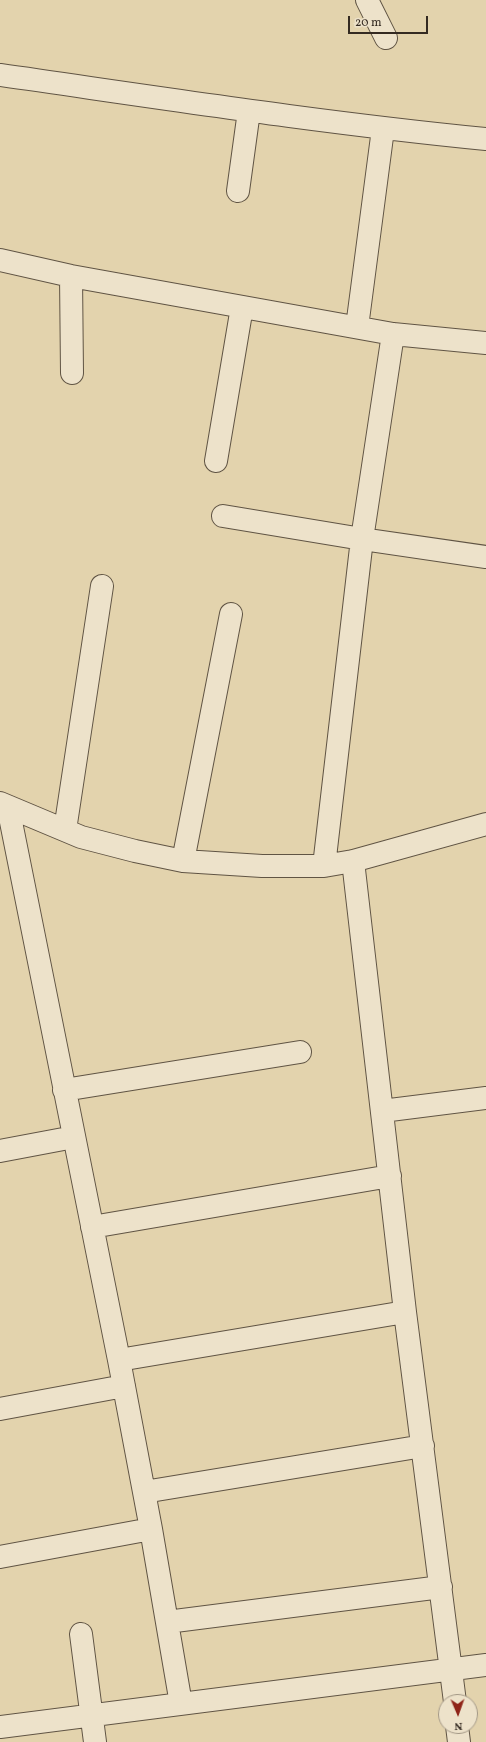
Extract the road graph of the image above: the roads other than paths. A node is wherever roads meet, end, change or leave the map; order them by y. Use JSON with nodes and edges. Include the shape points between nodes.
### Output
{"nodes":[{"id":1,"x":367,"y":0,"type":"edge"},
{"id":2,"x":386,"y":38,"type":"dead end"},
{"id":3,"x":0,"y":75,"type":"edge"},
{"id":4,"x":249,"y":111,"type":"junction"},
{"id":5,"x":383,"y":129,"type":"junction"},
{"id":6,"x":486,"y":138,"type":"edge"},
{"id":7,"x":238,"y":191,"type":"dead end"},
{"id":8,"x":0,"y":260,"type":"edge"},
{"id":9,"x":71,"y":276,"type":"junction"},
{"id":10,"x":242,"y":307,"type":"junction"},
{"id":11,"x":357,"y":327,"type":"junction"},
{"id":12,"x":393,"y":334,"type":"junction"},
{"id":13,"x":486,"y":343,"type":"edge"},
{"id":14,"x":72,"y":373,"type":"dead end"},
{"id":15,"x":216,"y":460,"type":"dead end"},
{"id":16,"x":223,"y":516,"type":"dead end"},
{"id":17,"x":362,"y":539,"type":"junction"},
{"id":18,"x":486,"y":557,"type":"edge"},
{"id":19,"x":102,"y":586,"type":"dead end"},
{"id":20,"x":231,"y":614,"type":"dead end"},
{"id":21,"x":4,"y":805,"type":"edge"},
{"id":22,"x":486,"y":824,"type":"edge"},
{"id":23,"x":64,"y":830,"type":"junction"},
{"id":24,"x":183,"y":861,"type":"junction"},
{"id":25,"x":354,"y":861,"type":"junction"},
{"id":26,"x":324,"y":866,"type":"junction"},
{"id":27,"x":300,"y":1052,"type":"dead end"},
{"id":28,"x":64,"y":1090,"type":"junction"},
{"id":29,"x":486,"y":1098,"type":"edge"},
{"id":30,"x":382,"y":1111,"type":"junction"},
{"id":31,"x":74,"y":1137,"type":"junction"},
{"id":32,"x":0,"y":1150,"type":"edge"},
{"id":33,"x":390,"y":1176,"type":"junction"},
{"id":34,"x":92,"y":1227,"type":"junction"},
{"id":35,"x":405,"y":1312,"type":"junction"},
{"id":36,"x":119,"y":1360,"type":"junction"},
{"id":37,"x":124,"y":1386,"type":"junction"},
{"id":38,"x":0,"y":1409,"type":"edge"},
{"id":39,"x":423,"y":1446,"type":"junction"},
{"id":40,"x":144,"y":1492,"type":"junction"},
{"id":41,"x":151,"y":1529,"type":"junction"},
{"id":42,"x":0,"y":1557,"type":"edge"},
{"id":43,"x":441,"y":1587,"type":"junction"},
{"id":44,"x":167,"y":1622,"type":"junction"},
{"id":45,"x":81,"y":1634,"type":"dead end"},
{"id":46,"x":486,"y":1665,"type":"edge"},
{"id":47,"x":451,"y":1670,"type":"junction"},
{"id":48,"x":454,"y":1694,"type":"edge"},
{"id":49,"x":181,"y":1704,"type":"junction"},
{"id":50,"x":92,"y":1715,"type":"junction"},
{"id":51,"x":0,"y":1727,"type":"edge"},
{"id":52,"x":95,"y":1742,"type":"edge"}],
"edges":[{"from":1,"to":2,"type":"street"},
{"from":3,"to":4,"type":"street"},
{"from":4,"to":5,"type":"street"},
{"from":4,"to":7,"type":"street"},
{"from":5,"to":6,"type":"street"},
{"from":5,"to":11,"type":"street"},
{"from":8,"to":9,"type":"street"},
{"from":9,"to":10,"type":"street"},
{"from":9,"to":14,"type":"street"},
{"from":10,"to":11,"type":"street"},
{"from":10,"to":15,"type":"street"},
{"from":11,"to":12,"type":"street"},
{"from":12,"to":13,"type":"street"},
{"from":12,"to":17,"type":"street"},
{"from":16,"to":17,"type":"street"},
{"from":17,"to":18,"type":"street"},
{"from":17,"to":26,"type":"street"},
{"from":19,"to":23,"type":"street"},
{"from":20,"to":24,"type":"street"},
{"from":21,"to":23,"type":"street"},
{"from":21,"to":28,"type":"street"},
{"from":22,"to":25,"type":"street"},
{"from":23,"to":24,"type":"street","via":[[134,851]]},
{"from":24,"to":26,"type":"street","via":[[262,866]]},
{"from":25,"to":26,"type":"street"},
{"from":25,"to":30,"type":"street"},
{"from":27,"to":28,"type":"street"},
{"from":28,"to":31,"type":"street"},
{"from":29,"to":30,"type":"street"},
{"from":30,"to":33,"type":"street"},
{"from":31,"to":32,"type":"street"},
{"from":31,"to":34,"type":"street"},
{"from":33,"to":34,"type":"street"},
{"from":33,"to":35,"type":"street"},
{"from":34,"to":36,"type":"street"},
{"from":35,"to":36,"type":"street"},
{"from":35,"to":39,"type":"street"},
{"from":36,"to":37,"type":"street"},
{"from":37,"to":38,"type":"street"},
{"from":37,"to":40,"type":"street"},
{"from":39,"to":40,"type":"street"},
{"from":39,"to":43,"type":"street"},
{"from":40,"to":41,"type":"street"},
{"from":41,"to":42,"type":"street"},
{"from":41,"to":44,"type":"street"},
{"from":43,"to":44,"type":"street"},
{"from":43,"to":47,"type":"street"},
{"from":44,"to":49,"type":"street"},
{"from":45,"to":50,"type":"street"},
{"from":46,"to":47,"type":"street"},
{"from":47,"to":48,"type":"street"},
{"from":47,"to":49,"type":"street"},
{"from":49,"to":50,"type":"street"},
{"from":50,"to":51,"type":"street"},
{"from":50,"to":52,"type":"street"}]}
